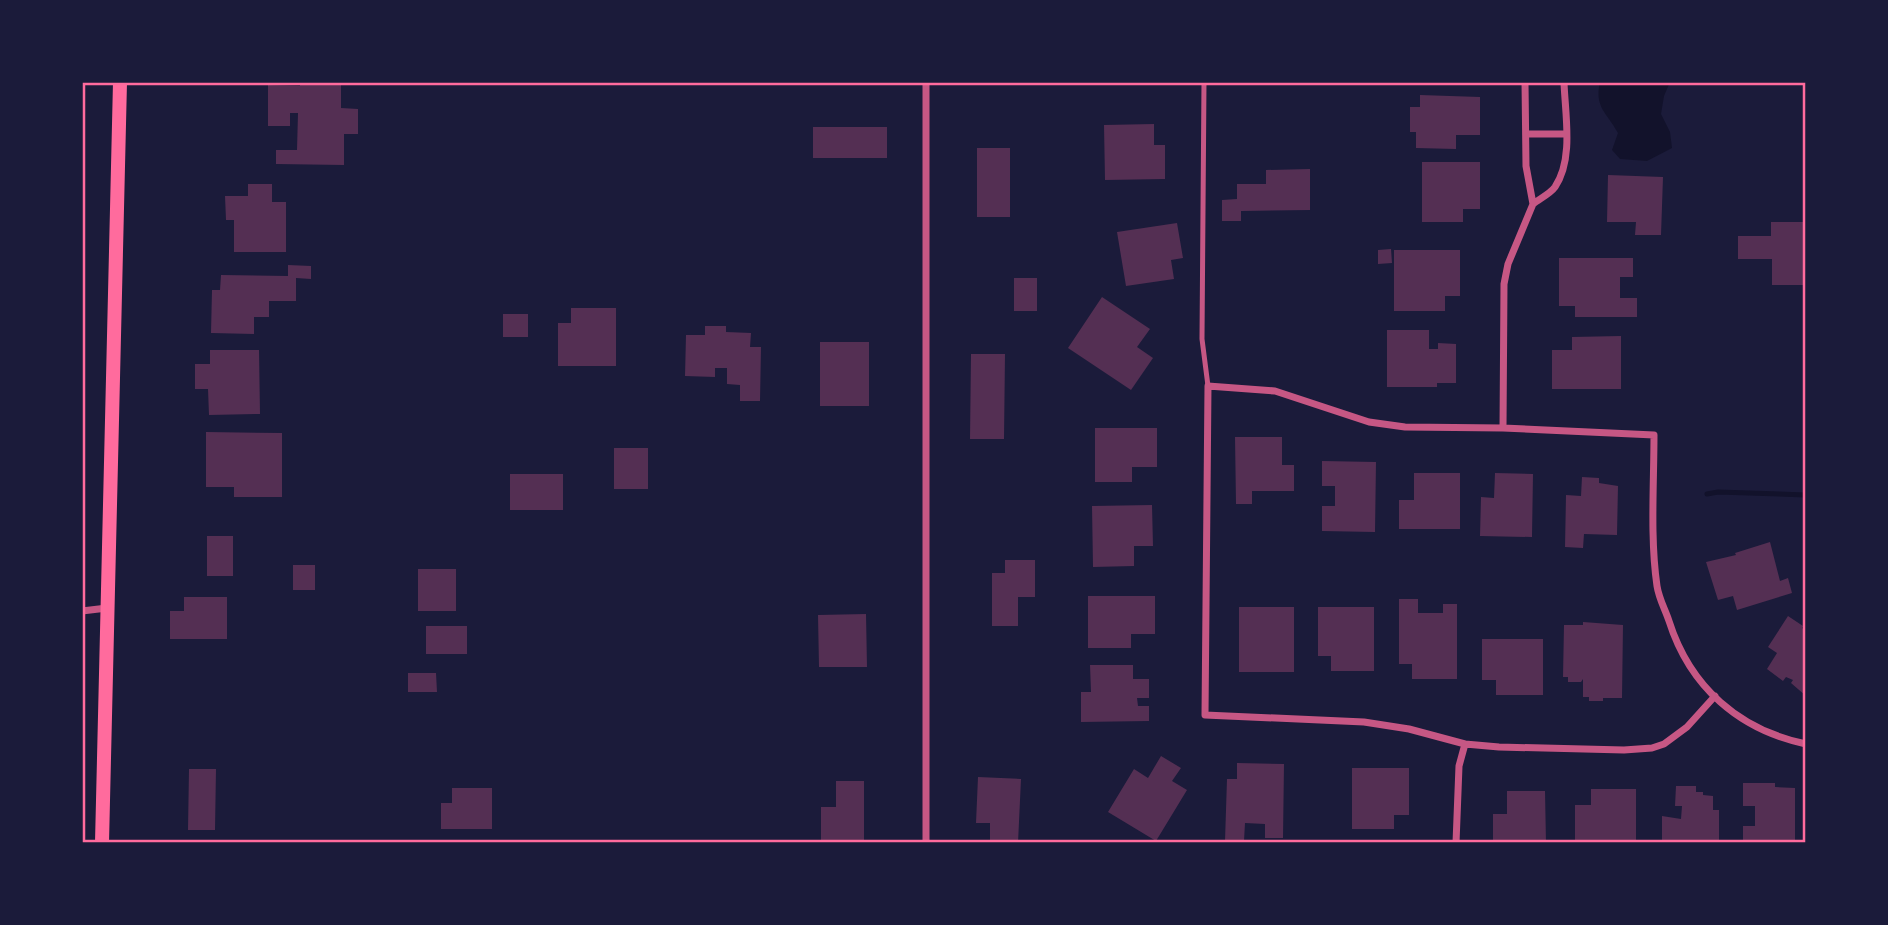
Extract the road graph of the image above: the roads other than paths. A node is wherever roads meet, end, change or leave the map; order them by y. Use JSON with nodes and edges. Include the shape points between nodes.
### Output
{"nodes":[{"id":1,"x":120,"y":82,"type":"edge"},
{"id":2,"x":926,"y":82,"type":"edge"},
{"id":3,"x":1204,"y":82,"type":"edge"},
{"id":4,"x":1525,"y":82,"type":"edge"},
{"id":5,"x":1564,"y":82,"type":"edge"},
{"id":6,"x":1526,"y":134,"type":"junction"},
{"id":7,"x":1566,"y":134,"type":"junction"},
{"id":8,"x":1533,"y":204,"type":"junction"},
{"id":9,"x":1208,"y":386,"type":"junction"},
{"id":10,"x":1503,"y":429,"type":"junction"},
{"id":11,"x":107,"y":608,"type":"junction"},
{"id":12,"x":82,"y":611,"type":"edge"},
{"id":13,"x":1715,"y":696,"type":"junction"},
{"id":14,"x":1465,"y":744,"type":"junction"},
{"id":15,"x":1806,"y":744,"type":"edge"},
{"id":16,"x":102,"y":843,"type":"edge"},
{"id":17,"x":926,"y":843,"type":"edge"},
{"id":18,"x":1456,"y":843,"type":"edge"}],
"edges":[{"from":1,"to":11,"type":"main road"},
{"from":2,"to":17,"type":"street"},
{"from":3,"to":9,"type":"lane","via":[[1202,339]]},
{"from":4,"to":6,"type":"street"},
{"from":5,"to":7,"type":"street"},
{"from":6,"to":7,"type":"street"},
{"from":6,"to":8,"type":"street"},
{"from":7,"to":8,"type":"street","via":[[1563,167],[1554,188]]},
{"from":8,"to":10,"type":"street","via":[[1504,284]]},
{"from":9,"to":10,"type":"street","via":[[1275,391],[1386,425]]},
{"from":9,"to":14,"type":"street","via":[[1205,715],[1364,722]]},
{"from":10,"to":13,"type":"street","via":[[1654,435],[1657,589],[1673,636]]},
{"from":11,"to":12,"type":"street"},
{"from":11,"to":16,"type":"main road"},
{"from":13,"to":14,"type":"street","via":[[1681,731],[1652,748],[1520,749]]},
{"from":13,"to":15,"type":"street","via":[[1756,728]]},
{"from":14,"to":18,"type":"street","via":[[1459,765]]}]}
